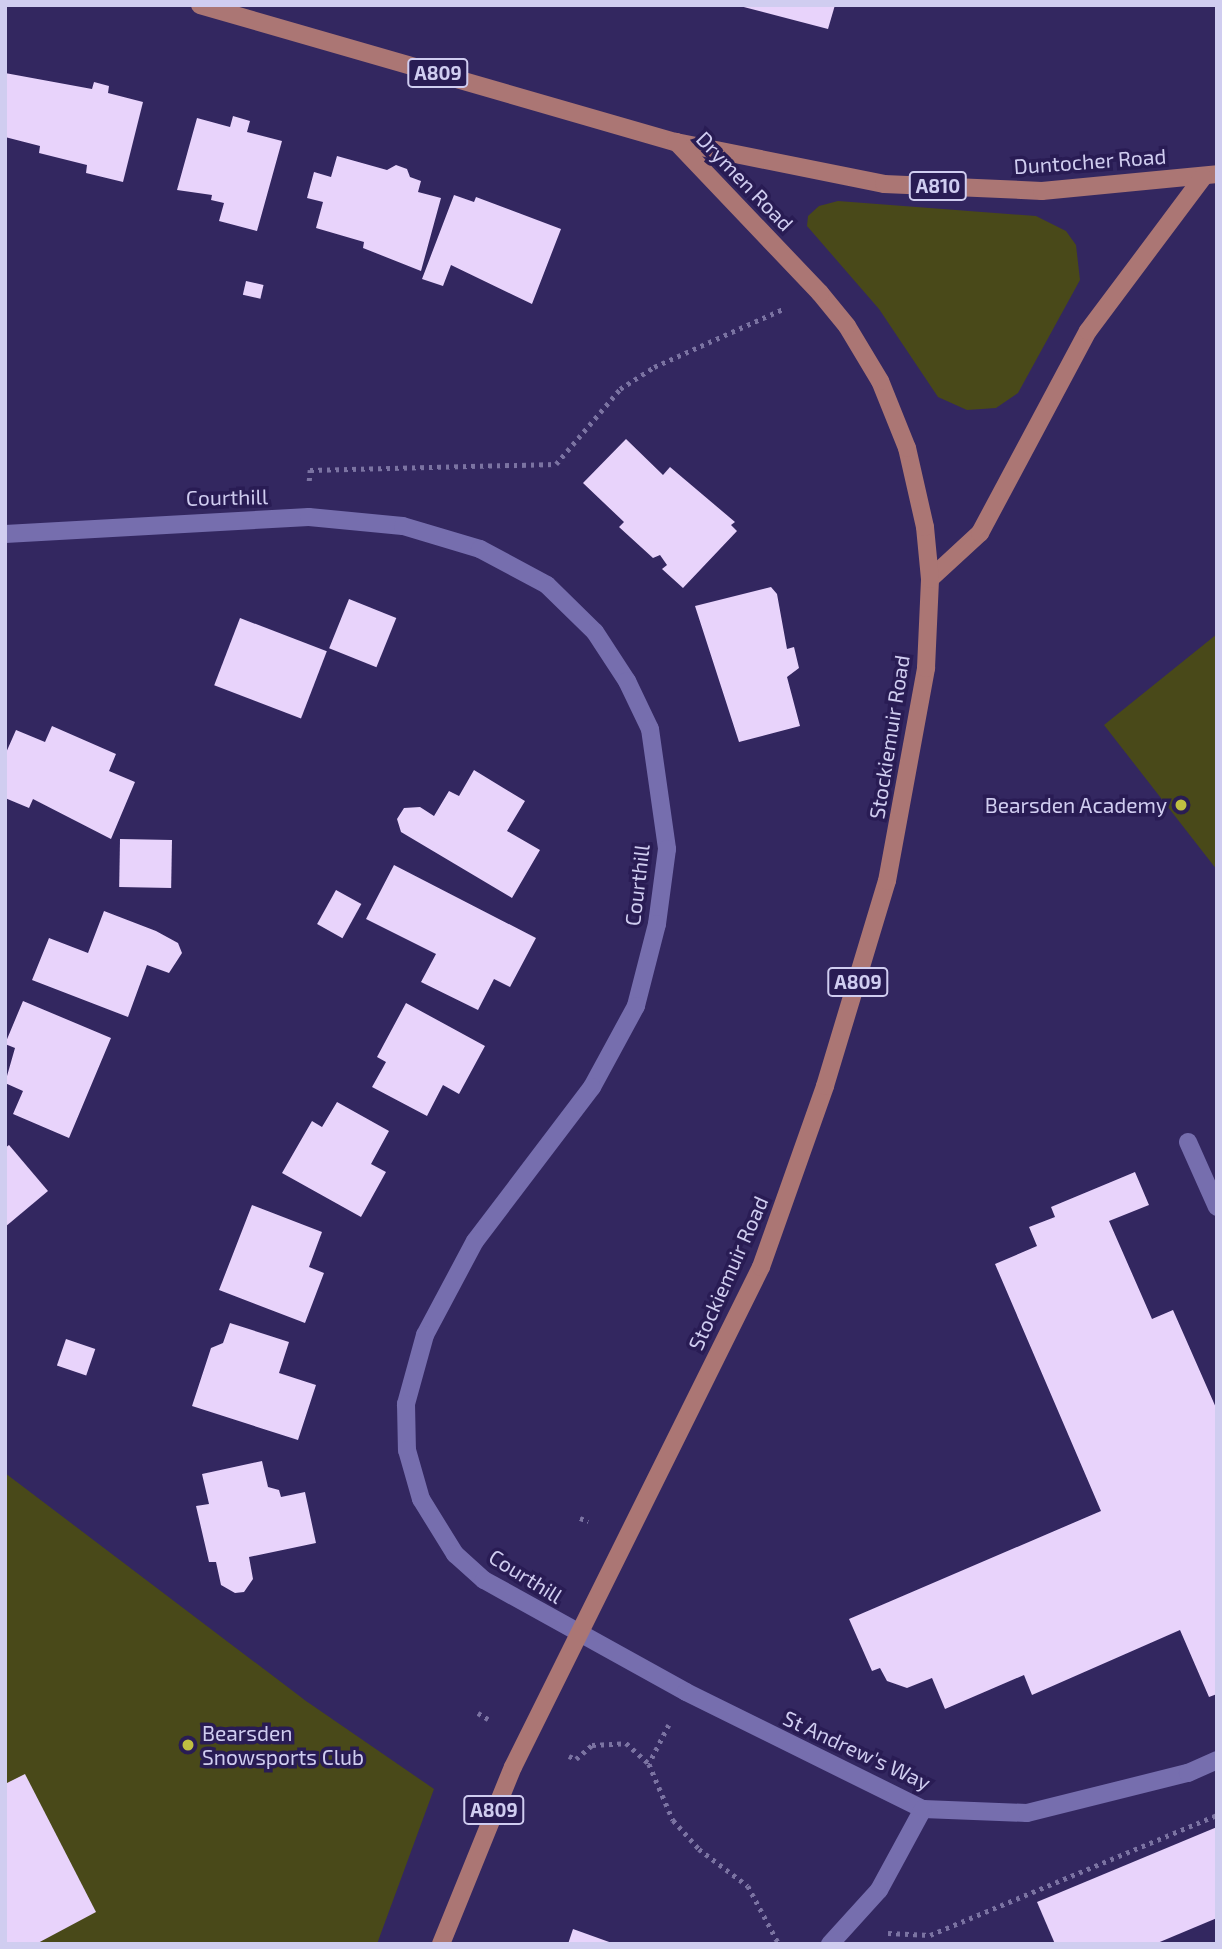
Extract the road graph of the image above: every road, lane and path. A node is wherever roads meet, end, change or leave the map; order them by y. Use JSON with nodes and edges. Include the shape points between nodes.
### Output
{"nodes":[{"id":1,"x":200,"y":5,"type":"edge"},
{"id":2,"x":676,"y":142,"type":"junction"},
{"id":3,"x":1210,"y":175,"type":"edge"},
{"id":4,"x":820,"y":292,"type":"junction"},
{"id":5,"x":309,"y":517,"type":"junction"},
{"id":6,"x":5,"y":534,"type":"edge"},
{"id":7,"x":930,"y":579,"type":"junction"},
{"id":8,"x":1188,"y":1142,"type":"dead end"},
{"id":9,"x":1217,"y":1207,"type":"edge"},
{"id":10,"x":580,"y":1518,"type":"dead end"},
{"id":11,"x":588,"y":1521,"type":"dead end"},
{"id":12,"x":578,"y":1635,"type":"junction"},
{"id":13,"x":478,"y":1713,"type":"dead end"},
{"id":14,"x":488,"y":1719,"type":"dead end"},
{"id":15,"x":669,"y":1725,"type":"dead end"},
{"id":16,"x":569,"y":1755,"type":"dead end"},
{"id":17,"x":1217,"y":1760,"type":"edge"},
{"id":18,"x":649,"y":1764,"type":"junction"},
{"id":19,"x":923,"y":1809,"type":"junction"},
{"id":20,"x":1217,"y":1815,"type":"edge"},
{"id":21,"x":930,"y":1935,"type":"dead end"},
{"id":22,"x":442,"y":1944,"type":"edge"},
{"id":23,"x":779,"y":1944,"type":"edge"},
{"id":24,"x":830,"y":1944,"type":"edge"}],
"edges":[{"from":1,"to":2,"type":"main road","name":"Drymen Road","number":"A809"},
{"from":2,"to":3,"type":"main road","name":"Duntocher Road","number":"A810","via":[[884,184],[1042,191]]},
{"from":2,"to":4,"type":"main road","name":"Drymen Road","number":"A809"},
{"from":3,"to":7,"type":"main road","via":[[1173,210],[1088,331],[980,533]]},
{"from":4,"to":5,"type":"path","via":[[643,374],[620,389],[556,464],[310,470]]},
{"from":4,"to":7,"type":"main road","name":"Drymen Road","number":"A809","via":[[880,381],[907,448],[925,527]]},
{"from":5,"to":6,"type":"street","name":"Courthill"},
{"from":5,"to":12,"type":"street","name":"Courthill","via":[[403,526],[480,549],[548,585],[595,632],[650,729],[667,849],[657,923],[636,1006],[592,1087],[475,1241],[425,1335],[407,1404],[407,1450],[421,1499],[455,1554],[484,1580]]},
{"from":7,"to":12,"type":"main road","name":"Stockiemuir Road","number":"A809","via":[[926,668],[887,881],[825,1086],[761,1267]]},
{"from":8,"to":9,"type":"street"},
{"from":10,"to":11,"type":"path"},
{"from":12,"to":19,"type":"street","name":"St Andrew's Way"},
{"from":12,"to":22,"type":"main road","name":"Stockiemuir Road","number":"A809","via":[[513,1767]]},
{"from":13,"to":14,"type":"path"},
{"from":15,"to":18,"type":"path"},
{"from":16,"to":18,"type":"path","via":[[576,1759],[592,1745],[626,1743]]},
{"from":17,"to":19,"type":"street","name":"St Andrew's Way","via":[[1188,1773],[1027,1813]]},
{"from":18,"to":23,"type":"path","via":[[673,1820],[699,1849],[748,1886]]},
{"from":19,"to":24,"type":"street","via":[[879,1890]]},
{"from":20,"to":21,"type":"path"}]}
